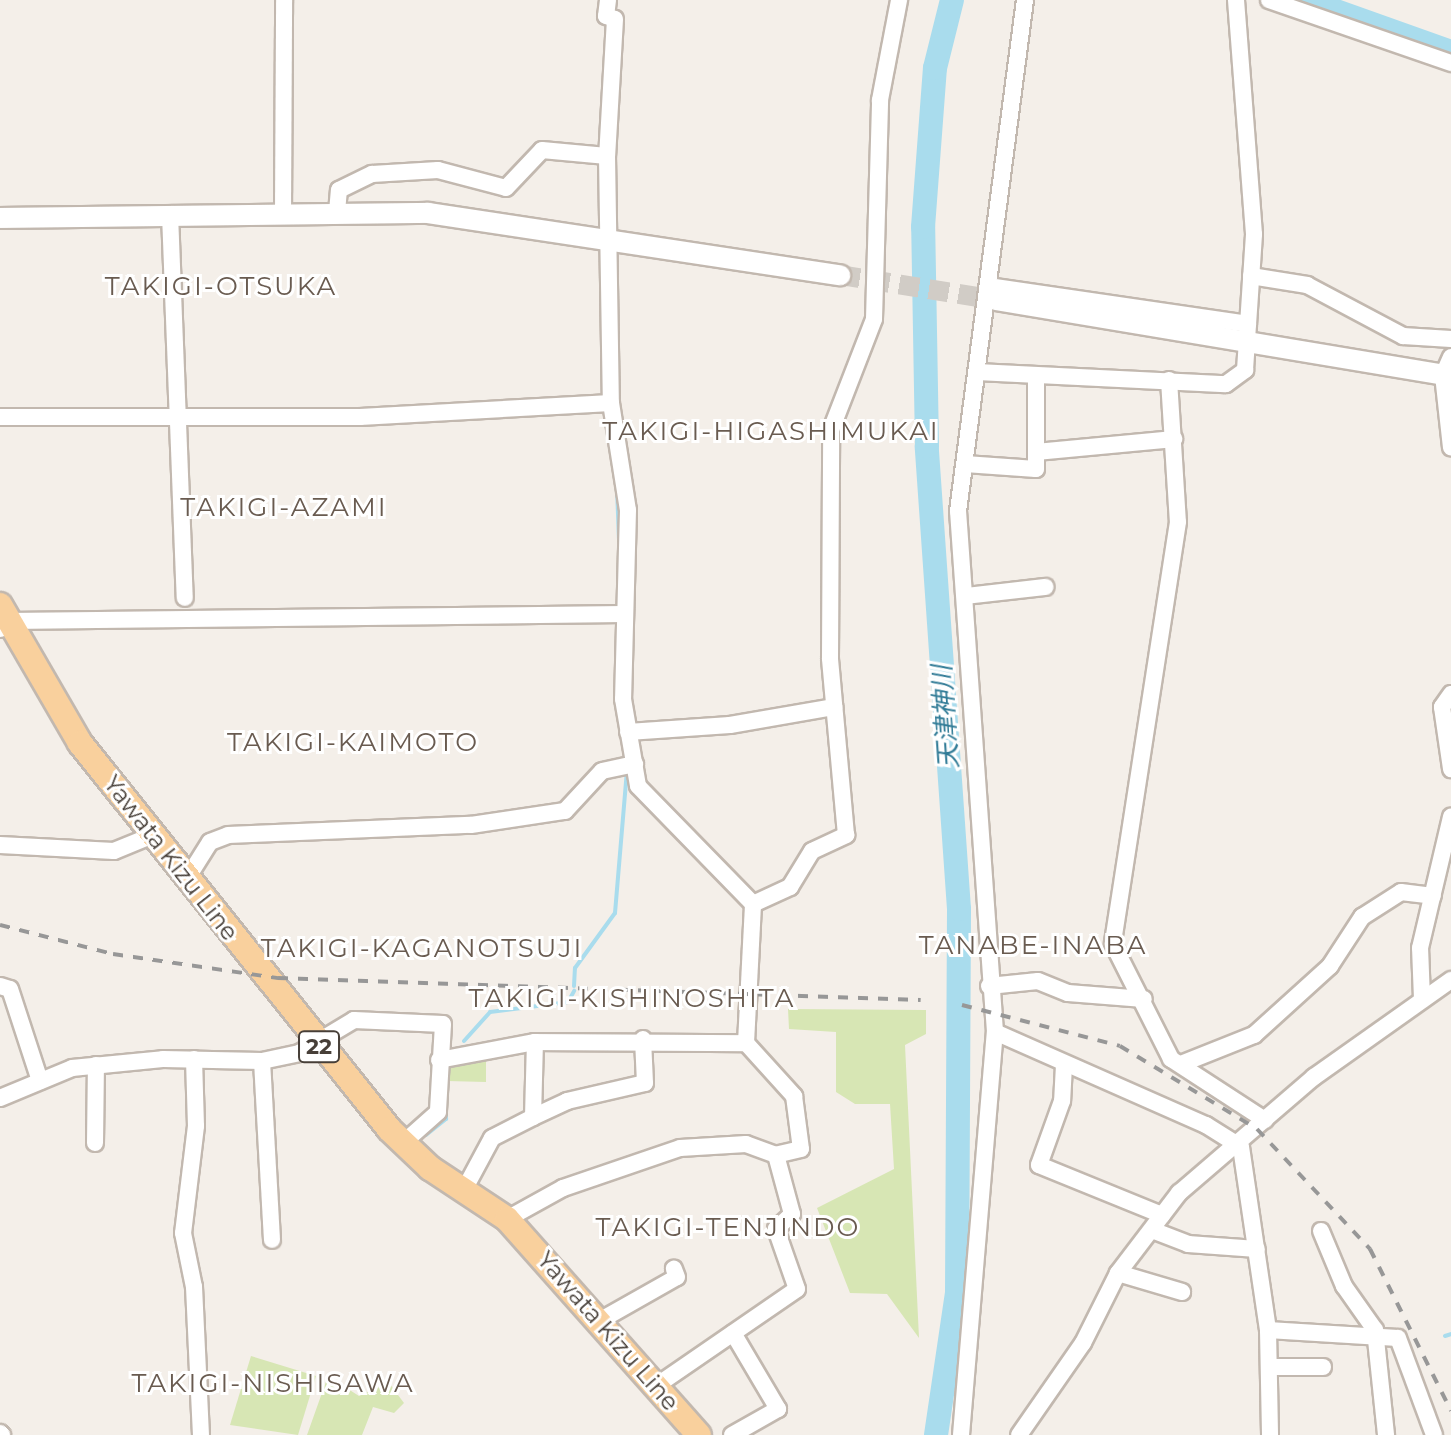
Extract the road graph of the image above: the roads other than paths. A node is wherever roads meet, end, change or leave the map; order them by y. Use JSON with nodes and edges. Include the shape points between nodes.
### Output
{"nodes":[{"id":1,"x":284,"y":0,"type":"edge"},
{"id":2,"x":608,"y":0,"type":"edge"},
{"id":3,"x":899,"y":0,"type":"edge"},
{"id":4,"x":1025,"y":0,"type":"edge"},
{"id":5,"x":1236,"y":0,"type":"edge"},
{"id":6,"x":1269,"y":0,"type":"edge"},
{"id":7,"x":1451,"y":63,"type":"edge"},
{"id":8,"x":602,"y":155,"type":"junction"},
{"id":9,"x":283,"y":212,"type":"junction"},
{"id":10,"x":337,"y":212,"type":"junction"},
{"id":11,"x":170,"y":214,"type":"junction"},
{"id":12,"x":0,"y":218,"type":"edge"},
{"id":13,"x":608,"y":237,"type":"junction"},
{"id":14,"x":840,"y":275,"type":"tunnel mouth"},
{"id":15,"x":1251,"y":276,"type":"junction"},
{"id":16,"x":992,"y":293,"type":"junction"},
{"id":17,"x":1247,"y":333,"type":"junction"},
{"id":18,"x":1451,"y":339,"type":"edge"},
{"id":19,"x":1448,"y":369,"type":"edge"},
{"id":20,"x":977,"y":372,"type":"junction"},
{"id":21,"x":1036,"y":377,"type":"junction"},
{"id":22,"x":1169,"y":380,"type":"junction"},
{"id":23,"x":606,"y":404,"type":"junction"},
{"id":24,"x":0,"y":417,"type":"edge"},
{"id":25,"x":176,"y":420,"type":"junction"},
{"id":26,"x":1174,"y":439,"type":"junction"},
{"id":27,"x":1451,"y":448,"type":"edge"},
{"id":28,"x":1036,"y":452,"type":"junction"},
{"id":29,"x":965,"y":464,"type":"junction"},
{"id":30,"x":1045,"y":587,"type":"dead end"},
{"id":31,"x":966,"y":596,"type":"junction"},
{"id":32,"x":185,"y":598,"type":"dead end"},
{"id":33,"x":620,"y":614,"type":"junction"},
{"id":34,"x":3,"y":619,"type":"edge"},
{"id":35,"x":1451,"y":694,"type":"edge"},
{"id":36,"x":834,"y":707,"type":"junction"},
{"id":37,"x":628,"y":732,"type":"junction"},
{"id":38,"x":630,"y":764,"type":"junction"},
{"id":39,"x":1451,"y":769,"type":"edge"},
{"id":40,"x":1451,"y":817,"type":"edge"},
{"id":41,"x":153,"y":835,"type":"junction"},
{"id":42,"x":0,"y":845,"type":"edge"},
{"id":43,"x":188,"y":877,"type":"junction"},
{"id":44,"x":1433,"y":896,"type":"junction"},
{"id":45,"x":753,"y":904,"type":"junction"},
{"id":46,"x":1451,"y":980,"type":"edge"},
{"id":47,"x":0,"y":986,"type":"edge"},
{"id":48,"x":989,"y":986,"type":"junction"},
{"id":49,"x":1144,"y":999,"type":"junction"},
{"id":50,"x":1422,"y":999,"type":"junction"},
{"id":51,"x":995,"y":1032,"type":"junction"},
{"id":52,"x":643,"y":1039,"type":"junction"},
{"id":53,"x":535,"y":1042,"type":"junction"},
{"id":54,"x":746,"y":1043,"type":"junction"},
{"id":55,"x":317,"y":1044,"type":"junction"},
{"id":56,"x":194,"y":1059,"type":"junction"},
{"id":57,"x":439,"y":1060,"type":"junction"},
{"id":58,"x":262,"y":1061,"type":"junction"},
{"id":59,"x":1181,"y":1064,"type":"junction"},
{"id":60,"x":96,"y":1065,"type":"junction"},
{"id":61,"x":1064,"y":1065,"type":"junction"},
{"id":62,"x":40,"y":1081,"type":"junction"},
{"id":63,"x":0,"y":1098,"type":"edge"},
{"id":64,"x":533,"y":1117,"type":"junction"},
{"id":65,"x":1265,"y":1120,"type":"junction"},
{"id":66,"x":95,"y":1143,"type":"dead end"},
{"id":67,"x":403,"y":1143,"type":"junction"},
{"id":68,"x":1241,"y":1147,"type":"junction"},
{"id":69,"x":776,"y":1155,"type":"junction"},
{"id":70,"x":464,"y":1190,"type":"junction"},
{"id":71,"x":1162,"y":1215,"type":"junction"},
{"id":72,"x":507,"y":1219,"type":"junction"},
{"id":73,"x":1152,"y":1230,"type":"junction"},
{"id":74,"x":1321,"y":1231,"type":"dead end"},
{"id":75,"x":272,"y":1240,"type":"dead end"},
{"id":76,"x":1257,"y":1249,"type":"junction"},
{"id":77,"x":674,"y":1269,"type":"dead end"},
{"id":78,"x":1118,"y":1273,"type":"junction"},
{"id":79,"x":1182,"y":1292,"type":"dead end"},
{"id":80,"x":601,"y":1320,"type":"junction"},
{"id":81,"x":1268,"y":1330,"type":"junction"},
{"id":82,"x":733,"y":1333,"type":"junction"},
{"id":83,"x":1376,"y":1338,"type":"junction"},
{"id":84,"x":1270,"y":1367,"type":"junction"},
{"id":85,"x":1323,"y":1367,"type":"dead end"},
{"id":86,"x":656,"y":1386,"type":"junction"},
{"id":87,"x":201,"y":1435,"type":"edge"},
{"id":88,"x":699,"y":1435,"type":"edge"},
{"id":89,"x":732,"y":1435,"type":"edge"},
{"id":90,"x":961,"y":1435,"type":"edge"},
{"id":91,"x":1019,"y":1435,"type":"edge"},
{"id":92,"x":1270,"y":1435,"type":"edge"},
{"id":93,"x":1386,"y":1435,"type":"edge"},
{"id":94,"x":1434,"y":1435,"type":"edge"}],
"edges":[{"from":1,"to":9,"type":"street"},
{"from":2,"to":8,"type":"street","via":[[606,16],[615,19]]},
{"from":3,"to":36,"type":"street","via":[[880,100],[874,319],[831,430]]},
{"from":4,"to":16,"type":"street"},
{"from":5,"to":15,"type":"street"},
{"from":6,"to":7,"type":"street"},
{"from":8,"to":10,"type":"street","via":[[542,150],[506,188],[438,170],[372,174],[339,190]]},
{"from":8,"to":13,"type":"street"},
{"from":9,"to":10,"type":"street"},
{"from":9,"to":11,"type":"street"},
{"from":10,"to":13,"type":"street","via":[[428,213]]},
{"from":11,"to":12,"type":"street"},
{"from":11,"to":25,"type":"street"},
{"from":13,"to":14,"type":"street"},
{"from":13,"to":23,"type":"street"},
{"from":15,"to":17,"type":"street"},
{"from":15,"to":18,"type":"street","via":[[1307,285],[1403,336]]},
{"from":16,"to":17,"type":"street"},
{"from":16,"to":20,"type":"street"},
{"from":17,"to":19,"type":"street"},
{"from":17,"to":22,"type":"street","via":[[1245,370],[1236,380]]},
{"from":19,"to":27,"type":"street"},
{"from":20,"to":21,"type":"street"},
{"from":20,"to":29,"type":"street"},
{"from":21,"to":22,"type":"street"},
{"from":21,"to":28,"type":"street"},
{"from":22,"to":26,"type":"street"},
{"from":23,"to":25,"type":"street"},
{"from":23,"to":33,"type":"street","via":[[628,510]]},
{"from":24,"to":25,"type":"street"},
{"from":25,"to":32,"type":"street"},
{"from":26,"to":28,"type":"street"},
{"from":26,"to":49,"type":"street","via":[[1178,522],[1113,936]]},
{"from":28,"to":29,"type":"street","via":[[1036,469]]},
{"from":29,"to":31,"type":"street","via":[[958,511]]},
{"from":30,"to":31,"type":"street"},
{"from":31,"to":48,"type":"street"},
{"from":33,"to":34,"type":"street"},
{"from":33,"to":37,"type":"street"},
{"from":34,"to":41,"type":"main road","name":"Yawata Kizu Line","number":"22","via":[[80,743]]},
{"from":35,"to":39,"type":"street","via":[[1442,707]]},
{"from":36,"to":37,"type":"street","via":[[730,725]]},
{"from":36,"to":45,"type":"street","via":[[846,835],[812,851],[790,887]]},
{"from":37,"to":38,"type":"street"},
{"from":38,"to":43,"type":"street","via":[[602,771],[577,802],[549,814],[471,825],[228,835],[210,842]]},
{"from":38,"to":45,"type":"street","via":[[644,795]]},
{"from":40,"to":44,"type":"street"},
{"from":41,"to":42,"type":"street","via":[[114,851]]},
{"from":41,"to":43,"type":"main road","name":"Yawata Kizu Line","number":"22"},
{"from":43,"to":55,"type":"main road","name":"Yawata Kizu Line","number":"22"},
{"from":44,"to":50,"type":"street","via":[[1420,948]]},
{"from":44,"to":59,"type":"street","via":[[1401,892],[1362,917],[1330,966],[1254,1035]]},
{"from":45,"to":54,"type":"street"},
{"from":46,"to":50,"type":"street"},
{"from":47,"to":62,"type":"street","via":[[10,989]]},
{"from":48,"to":49,"type":"street","via":[[1038,981],[1068,993]]},
{"from":48,"to":51,"type":"street"},
{"from":49,"to":59,"type":"street","via":[[1171,1059]]},
{"from":50,"to":65,"type":"street"},
{"from":51,"to":61,"type":"street"},
{"from":51,"to":90,"type":"street"},
{"from":52,"to":53,"type":"street"},
{"from":52,"to":54,"type":"street"},
{"from":52,"to":64,"type":"street","via":[[645,1083],[567,1101]]},
{"from":53,"to":57,"type":"street"},
{"from":53,"to":64,"type":"street"},
{"from":54,"to":69,"type":"street","via":[[794,1096],[801,1149]]},
{"from":55,"to":57,"type":"street","via":[[354,1020],[443,1024]]},
{"from":55,"to":58,"type":"street"},
{"from":55,"to":67,"type":"main road","name":"Yawata Kizu Line","number":"22"},
{"from":56,"to":58,"type":"street"},
{"from":56,"to":60,"type":"street"},
{"from":56,"to":87,"type":"street","via":[[196,1126],[183,1233],[194,1287]]},
{"from":57,"to":67,"type":"street","via":[[436,1118]]},
{"from":58,"to":75,"type":"street"},
{"from":59,"to":65,"type":"street"},
{"from":60,"to":62,"type":"street"},
{"from":60,"to":66,"type":"street"},
{"from":61,"to":68,"type":"street","via":[[1206,1125]]},
{"from":61,"to":71,"type":"street","via":[[1062,1101],[1039,1165]]},
{"from":62,"to":63,"type":"street"},
{"from":64,"to":70,"type":"street","via":[[492,1138]]},
{"from":65,"to":68,"type":"street"},
{"from":67,"to":70,"type":"main road","name":"Yawata Kizu Line","number":"22"},
{"from":68,"to":71,"type":"street"},
{"from":68,"to":76,"type":"street"},
{"from":69,"to":72,"type":"street","via":[[746,1144],[680,1148],[563,1188]]},
{"from":69,"to":82,"type":"street","via":[[792,1214],[776,1229],[797,1289]]},
{"from":70,"to":72,"type":"main road","name":"Yawata Kizu Line","number":"22"},
{"from":71,"to":73,"type":"street"},
{"from":72,"to":80,"type":"main road","name":"Yawata Kizu Line","number":"22"},
{"from":73,"to":76,"type":"street","via":[[1188,1244]]},
{"from":73,"to":78,"type":"street"},
{"from":74,"to":83,"type":"street"},
{"from":76,"to":81,"type":"street"},
{"from":77,"to":80,"type":"street","via":[[677,1277]]},
{"from":78,"to":79,"type":"street"},
{"from":78,"to":91,"type":"street","via":[[1083,1343]]},
{"from":80,"to":86,"type":"main road","name":"Yawata Kizu Line","number":"22"},
{"from":81,"to":83,"type":"street"},
{"from":81,"to":84,"type":"street"},
{"from":82,"to":86,"type":"street"},
{"from":82,"to":89,"type":"street","via":[[778,1409]]},
{"from":83,"to":93,"type":"street"},
{"from":83,"to":94,"type":"street","via":[[1398,1338]]},
{"from":84,"to":85,"type":"street"},
{"from":84,"to":92,"type":"street"},
{"from":86,"to":88,"type":"main road","name":"Yawata Kizu Line","number":"22"}]}
